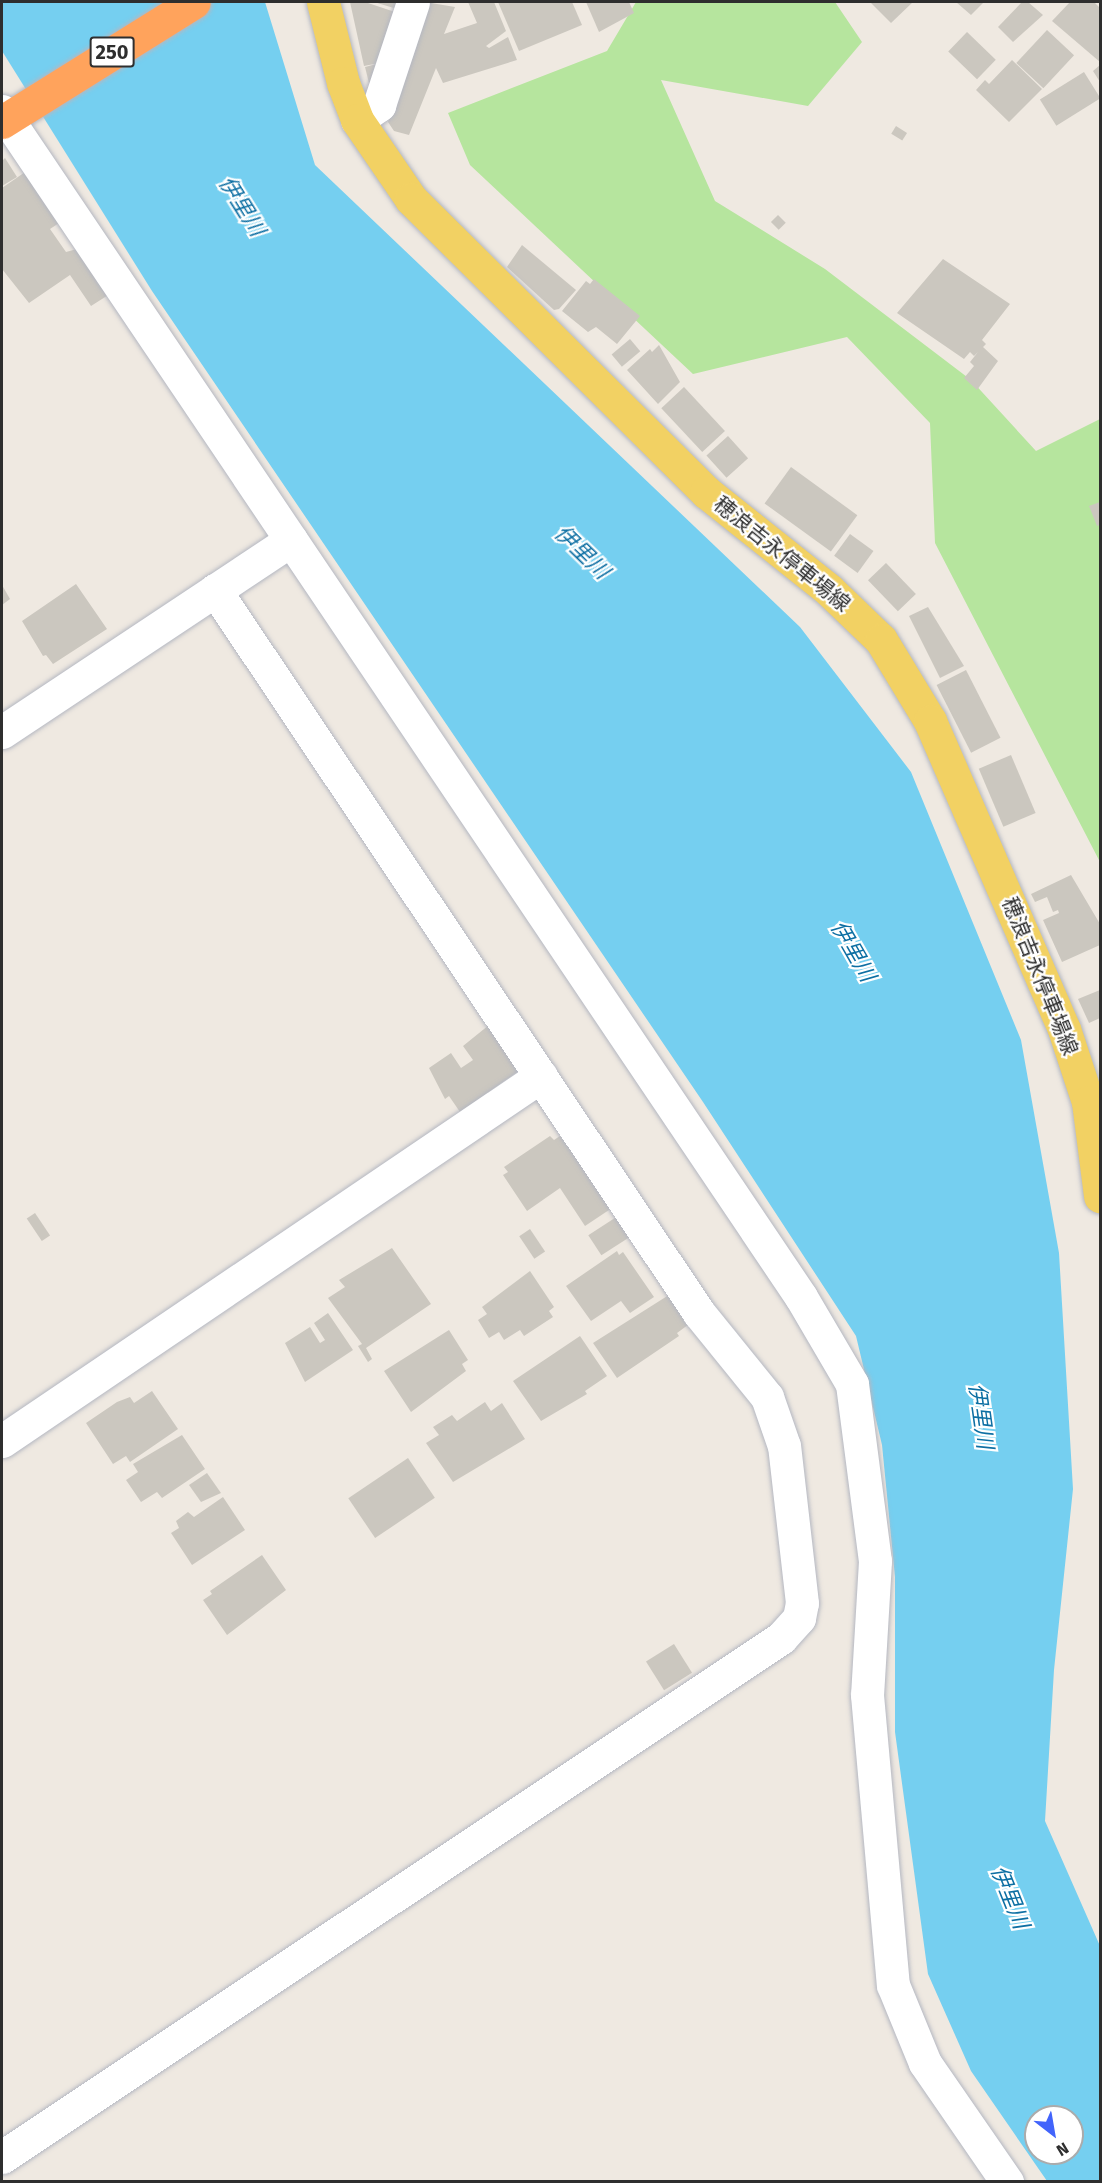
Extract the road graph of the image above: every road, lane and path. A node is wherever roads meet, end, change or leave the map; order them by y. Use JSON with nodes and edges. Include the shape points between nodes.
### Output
{"nodes":[{"id":1,"x":194,"y":2,"type":"edge"},
{"id":2,"x":323,"y":2,"type":"edge"},
{"id":3,"x":413,"y":2,"type":"edge"},
{"id":4,"x":10,"y":114,"type":"edge"},
{"id":5,"x":357,"y":120,"type":"junction"},
{"id":6,"x":291,"y":540,"type":"junction"},
{"id":7,"x":215,"y":590,"type":"junction"},
{"id":8,"x":2,"y":732,"type":"edge"},
{"id":9,"x":541,"y":1076,"type":"junction"},
{"id":10,"x":1101,"y":1196,"type":"edge"},
{"id":11,"x":2,"y":1441,"type":"edge"},
{"id":12,"x":2,"y":2157,"type":"edge"},
{"id":13,"x":1007,"y":2181,"type":"edge"}],
"edges":[{"from":1,"to":4,"type":"highway","number":"250"},
{"from":2,"to":5,"type":"main road","name":"穂浪吉永停車場線","via":[[343,83]]},
{"from":3,"to":5,"type":"street","via":[[379,105]]},
{"from":4,"to":6,"type":"street"},
{"from":5,"to":10,"type":"main road","name":"穂浪吉永停車場線","via":[[411,199],[496,288],[706,492],[830,590],[881,640],[930,721],[1064,1029],[1088,1102]]},
{"from":6,"to":7,"type":"street"},
{"from":6,"to":13,"type":"street","via":[[801,1297],[852,1384],[875,1561],[867,1695],[893,1985],[925,2062]]},
{"from":7,"to":8,"type":"street"},
{"from":7,"to":9,"type":"street"},
{"from":9,"to":11,"type":"street"},
{"from":9,"to":12,"type":"street","via":[[699,1313],[767,1397],[784,1446],[802,1603],[799,1618],[781,1638]]}]}
